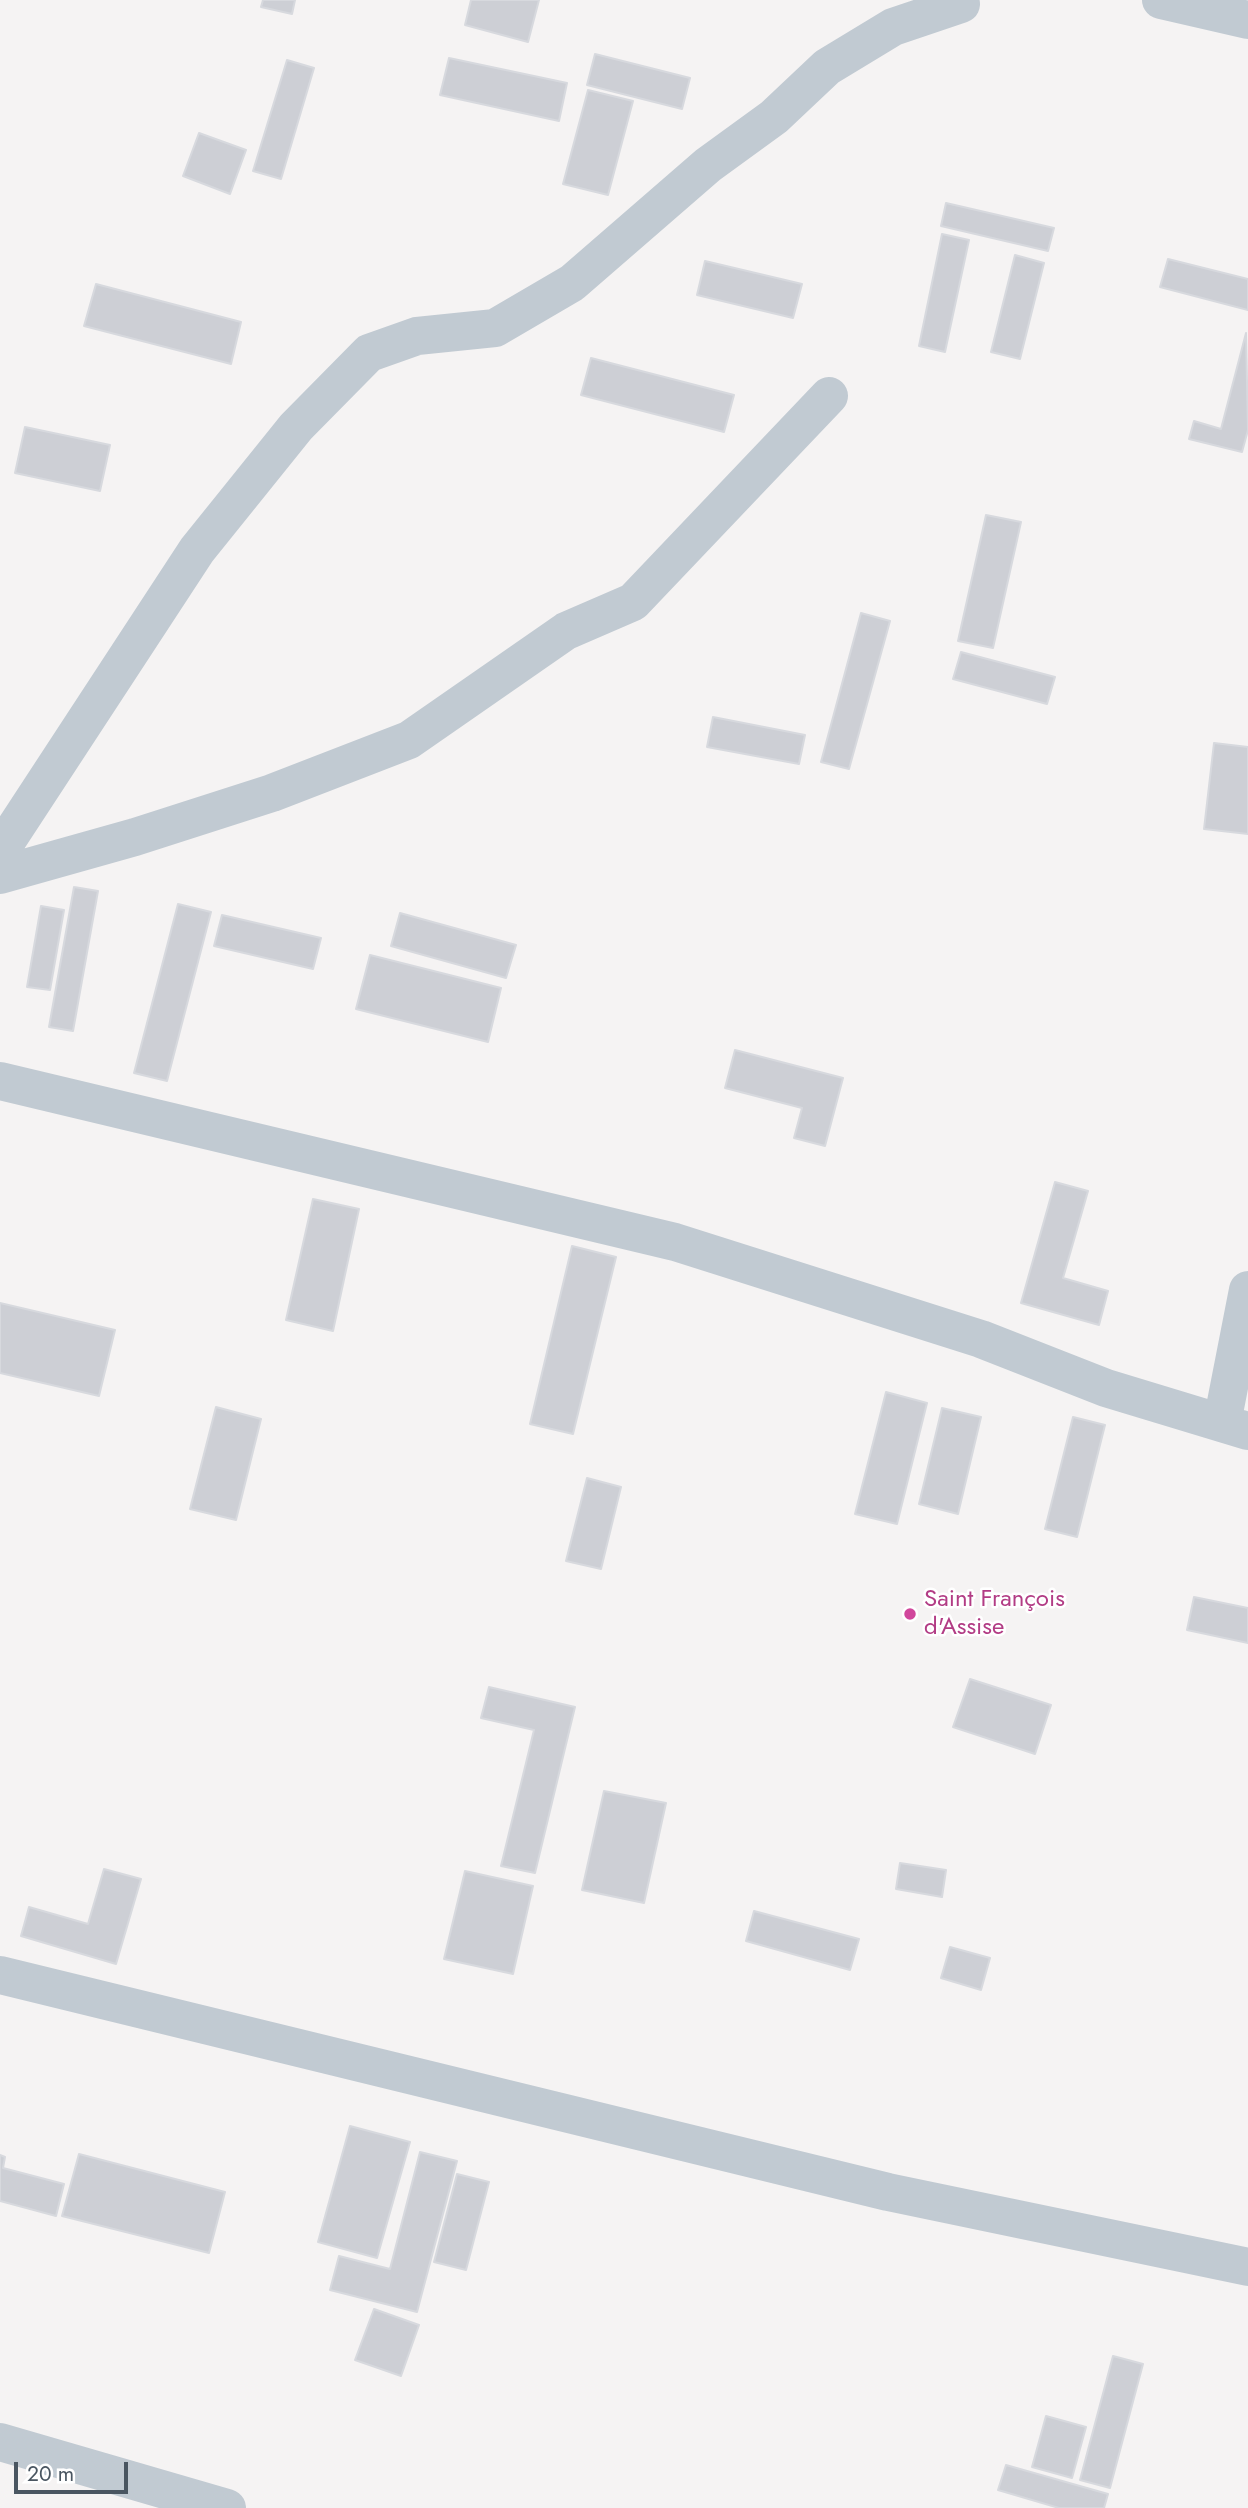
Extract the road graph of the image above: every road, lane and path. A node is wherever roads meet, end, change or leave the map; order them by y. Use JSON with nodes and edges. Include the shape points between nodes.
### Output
{"nodes":[{"id":1,"x":1161,"y":0,"type":"edge"},
{"id":2,"x":968,"y":1,"type":"edge"},
{"id":3,"x":1248,"y":20,"type":"edge"},
{"id":4,"x":829,"y":396,"type":"dead end"},
{"id":5,"x":0,"y":851,"type":"edge"},
{"id":6,"x":0,"y":876,"type":"edge"},
{"id":7,"x":0,"y":1081,"type":"edge"},
{"id":8,"x":1248,"y":1290,"type":"edge"},
{"id":9,"x":1235,"y":1427,"type":"edge"},
{"id":10,"x":0,"y":1975,"type":"edge"},
{"id":11,"x":1248,"y":2267,"type":"edge"},
{"id":12,"x":0,"y":2442,"type":"edge"},
{"id":13,"x":227,"y":2508,"type":"edge"}],
"edges":[{"from":1,"to":3,"type":"street"},
{"from":2,"to":5,"type":"street","via":[[893,27],[827,67],[774,117],[708,164],[572,283],[495,328],[416,336],[369,353],[296,427],[197,550]]},
{"from":4,"to":6,"type":"street","via":[[633,602],[566,631],[409,740],[272,793]]},
{"from":7,"to":9,"type":"street","via":[[675,1242],[981,1339],[1106,1388]]},
{"from":8,"to":9,"type":"street"},
{"from":10,"to":11,"type":"street","via":[[888,2192]]},
{"from":12,"to":13,"type":"street"}]}
